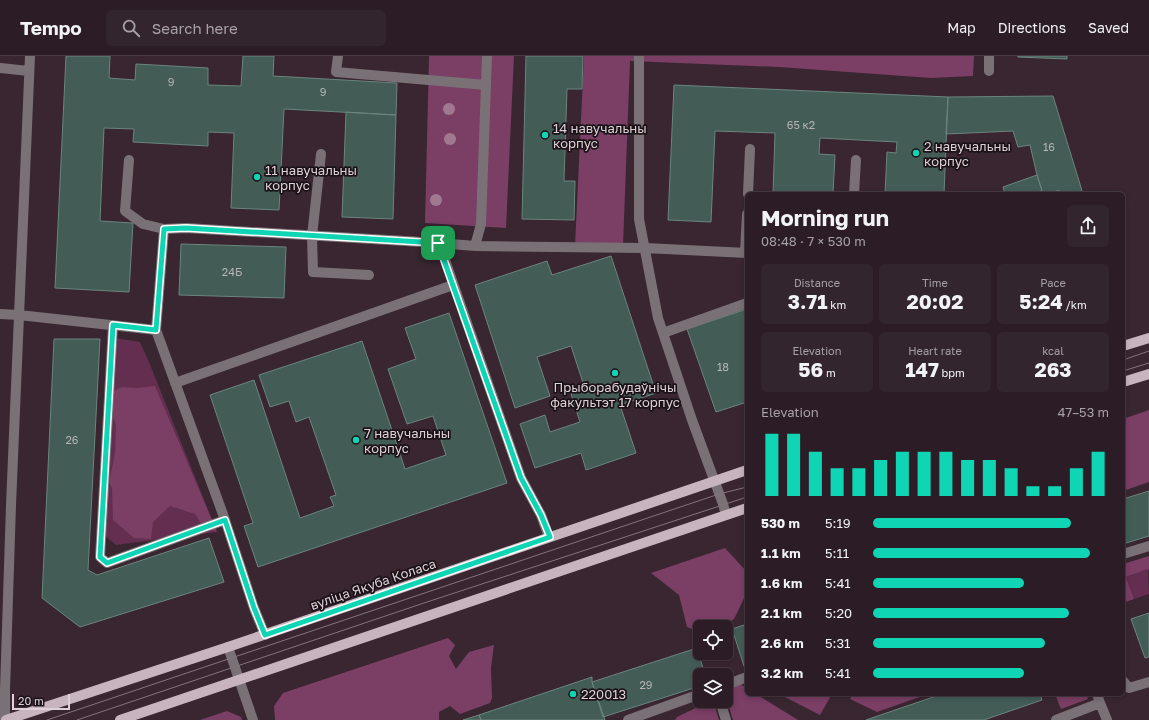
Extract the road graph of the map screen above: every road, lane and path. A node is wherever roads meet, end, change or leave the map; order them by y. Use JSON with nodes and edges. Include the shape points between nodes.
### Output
{"nodes":[{"id":1,"x":30,"y":56,"type":"edge"},
{"id":2,"x":338,"y":56,"type":"edge"},
{"id":3,"x":487,"y":56,"type":"edge"},
{"id":4,"x":639,"y":56,"type":"edge"},
{"id":5,"x":989,"y":56,"type":"edge"},
{"id":6,"x":0,"y":68,"type":"edge"},
{"id":7,"x":29,"y":71,"type":"junction"},
{"id":8,"x":988,"y":71,"type":"dead end"},
{"id":9,"x":486,"y":85,"type":"junction"},
{"id":10,"x":750,"y":149,"type":"dead end"},
{"id":11,"x":321,"y":154,"type":"dead end"},
{"id":12,"x":129,"y":160,"type":"dead end"},
{"id":13,"x":856,"y":160,"type":"dead end"},
{"id":14,"x":748,"y":192,"type":"edge"},
{"id":15,"x":854,"y":192,"type":"edge"},
{"id":16,"x":164,"y":229,"type":"junction"},
{"id":17,"x":312,"y":236,"type":"junction"},
{"id":18,"x":438,"y":243,"type":"junction"},
{"id":19,"x":475,"y":246,"type":"junction"},
{"id":20,"x":645,"y":248,"type":"junction"},
{"id":21,"x":745,"y":253,"type":"edge"},
{"id":22,"x":369,"y":275,"type":"dead end"},
{"id":23,"x":453,"y":285,"type":"junction"},
{"id":24,"x":745,"y":304,"type":"edge"},
{"id":25,"x":0,"y":314,"type":"edge"},
{"id":26,"x":19,"y":315,"type":"junction"},
{"id":27,"x":113,"y":325,"type":"junction"},
{"id":28,"x":156,"y":330,"type":"junction"},
{"id":29,"x":663,"y":333,"type":"junction"},
{"id":30,"x":1149,"y":338,"type":"edge"},
{"id":31,"x":1125,"y":345,"type":"edge"},
{"id":32,"x":1149,"y":374,"type":"edge"},
{"id":33,"x":1125,"y":381,"type":"edge"},
{"id":34,"x":175,"y":383,"type":"junction"},
{"id":35,"x":745,"y":471,"type":"edge"},
{"id":36,"x":715,"y":481,"type":"junction"},
{"id":37,"x":745,"y":509,"type":"edge"},
{"id":38,"x":726,"y":515,"type":"junction"},
{"id":39,"x":225,"y":520,"type":"junction"},
{"id":40,"x":550,"y":537,"type":"junction"},
{"id":41,"x":1149,"y":546,"type":"edge"},
{"id":42,"x":1125,"y":553,"type":"edge"},
{"id":43,"x":265,"y":635,"type":"junction"},
{"id":44,"x":228,"y":647,"type":"junction"},
{"id":45,"x":745,"y":679,"type":"edge"},
{"id":46,"x":239,"y":680,"type":"junction"},
{"id":47,"x":733,"y":682,"type":"edge"},
{"id":48,"x":1149,"y":682,"type":"edge"},
{"id":49,"x":1125,"y":683,"type":"edge"},
{"id":50,"x":693,"y":697,"type":"edge"},
{"id":51,"x":1099,"y":698,"type":"edge"},
{"id":52,"x":722,"y":708,"type":"edge"},
{"id":53,"x":654,"y":716,"type":"edge"},
{"id":54,"x":6,"y":720,"type":"edge"},
{"id":55,"x":120,"y":720,"type":"edge"},
{"id":56,"x":253,"y":720,"type":"edge"},
{"id":57,"x":628,"y":720,"type":"edge"},
{"id":58,"x":726,"y":720,"type":"edge"},
{"id":59,"x":1056,"y":720,"type":"edge"},
{"id":60,"x":1108,"y":720,"type":"edge"}],
"edges":[{"from":1,"to":7,"type":"street"},
{"from":2,"to":9,"type":"street","via":[[336,72]]},
{"from":3,"to":9,"type":"street"},
{"from":4,"to":20,"type":"street","via":[[640,219]]},
{"from":5,"to":8,"type":"street"},
{"from":6,"to":7,"type":"street"},
{"from":7,"to":26,"type":"street"},
{"from":9,"to":19,"type":"street","via":[[481,224]]},
{"from":10,"to":14,"type":"street"},
{"from":11,"to":17,"type":"street"},
{"from":12,"to":16,"type":"street","via":[[125,211],[143,224]]},
{"from":13,"to":15,"type":"street"},
{"from":16,"to":17,"type":"street","via":[[186,228]]},
{"from":16,"to":28,"type":"street"},
{"from":17,"to":18,"type":"street"},
{"from":17,"to":22,"type":"street","via":[[313,272]]},
{"from":18,"to":19,"type":"street"},
{"from":18,"to":23,"type":"street"},
{"from":19,"to":20,"type":"street"},
{"from":20,"to":21,"type":"street"},
{"from":20,"to":29,"type":"street"},
{"from":23,"to":34,"type":"street"},
{"from":23,"to":40,"type":"street","via":[[521,478]]},
{"from":24,"to":29,"type":"street"},
{"from":25,"to":26,"type":"street"},
{"from":26,"to":27,"type":"street"},
{"from":26,"to":54,"type":"street","via":[[10,512]]},
{"from":27,"to":28,"type":"street"},
{"from":27,"to":39,"type":"street","via":[[100,557],[107,563]]},
{"from":28,"to":34,"type":"street"},
{"from":29,"to":36,"type":"street"},
{"from":30,"to":31,"type":"main road"},
{"from":32,"to":33,"type":"main road"},
{"from":34,"to":39,"type":"street"},
{"from":35,"to":36,"type":"main road","name":"вуліца Якуба Коласа"},
{"from":36,"to":38,"type":"street"},
{"from":36,"to":40,"type":"main road","name":"вуліца Якуба Коласа"},
{"from":37,"to":38,"type":"main road"},
{"from":38,"to":46,"type":"main road"},
{"from":39,"to":43,"type":"street"},
{"from":40,"to":43,"type":"main road","name":"вуліца Якуба Коласа"},
{"from":41,"to":42,"type":"street"},
{"from":43,"to":44,"type":"main road","name":"вуліца Якуба Коласа"},
{"from":44,"to":46,"type":"street"},
{"from":44,"to":54,"type":"main road","name":"вуліца Якуба Коласа"},
{"from":45,"to":47,"type":"street"},
{"from":46,"to":55,"type":"main road"},
{"from":46,"to":56,"type":"street"},
{"from":48,"to":49,"type":"street","via":[[1129,688]]},
{"from":50,"to":53,"type":"street"},
{"from":51,"to":59,"type":"street"},
{"from":51,"to":60,"type":"street"},
{"from":52,"to":58,"type":"street"},
{"from":53,"to":57,"type":"street"}]}
